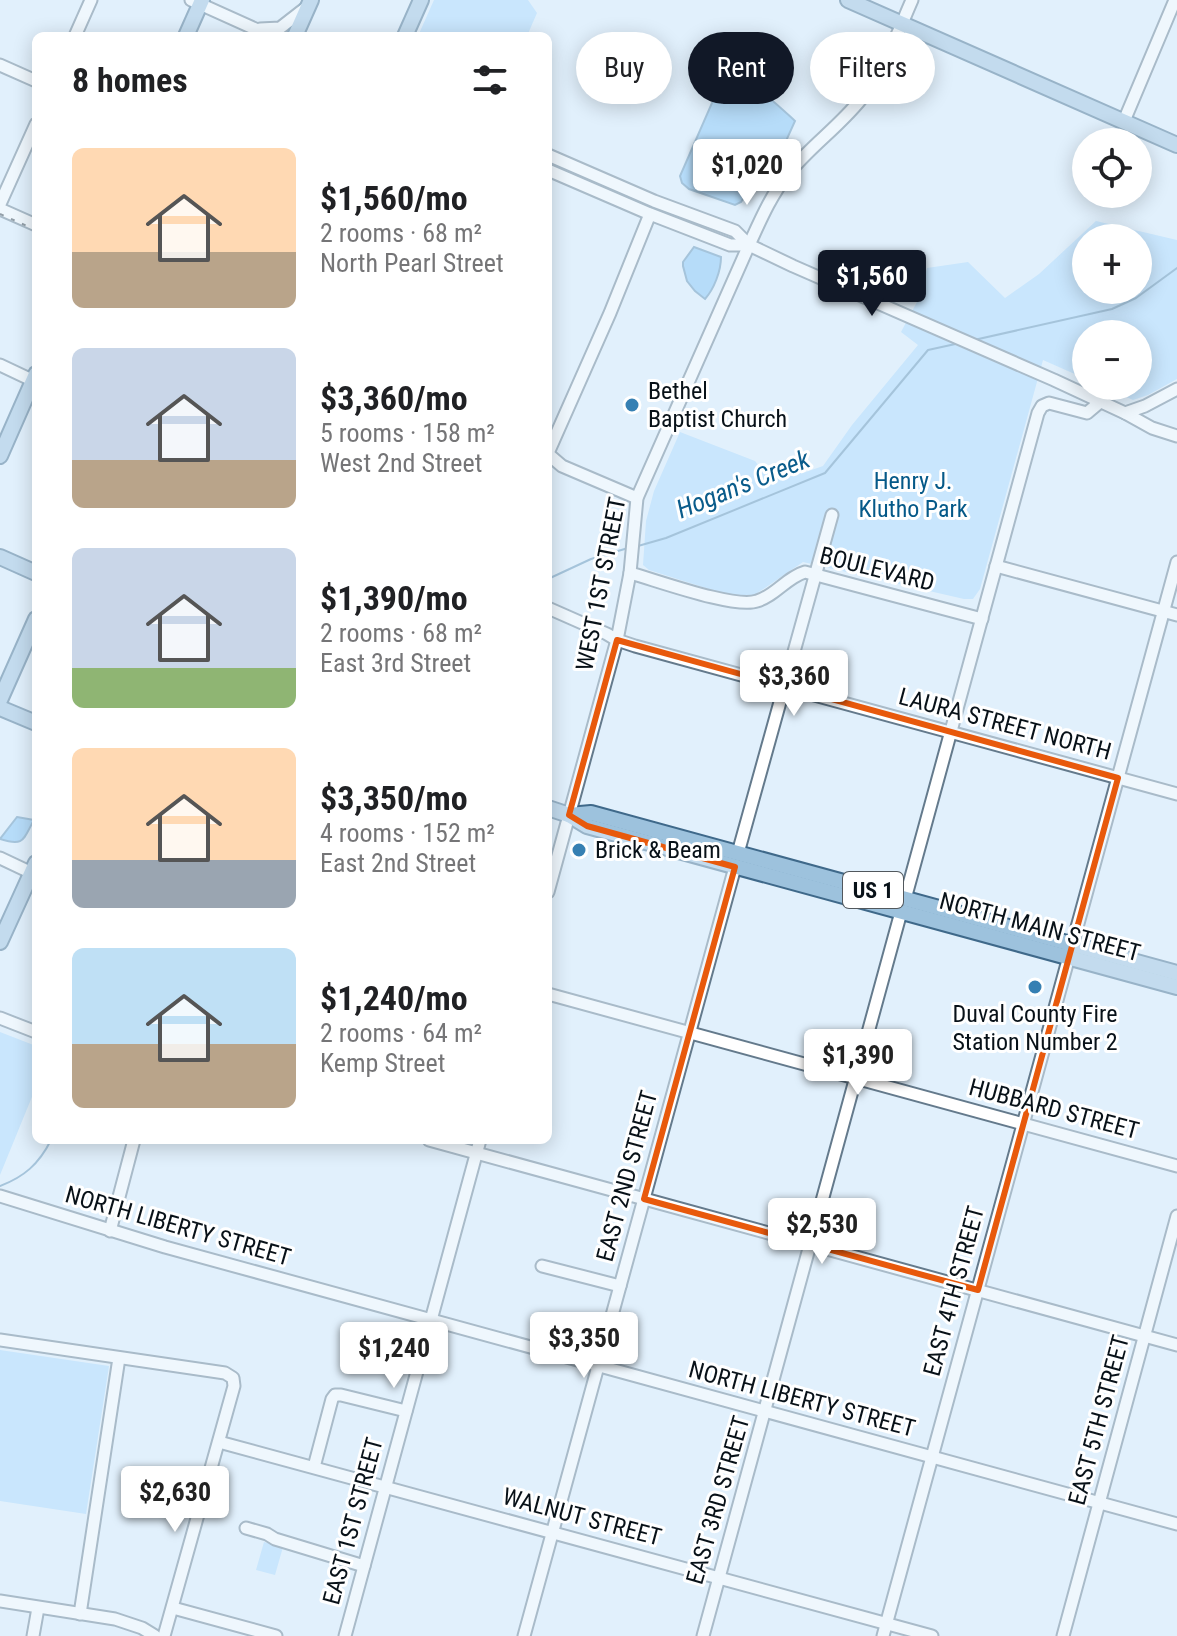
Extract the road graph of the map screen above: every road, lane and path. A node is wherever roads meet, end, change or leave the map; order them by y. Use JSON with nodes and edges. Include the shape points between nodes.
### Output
{"nodes":[{"id":1,"x":91,"y":0,"type":"edge"},
{"id":2,"x":421,"y":0,"type":"edge"},
{"id":3,"x":848,"y":0,"type":"edge"},
{"id":4,"x":912,"y":0,"type":"edge"},
{"id":5,"x":1175,"y":0,"type":"edge"},
{"id":6,"x":198,"y":1,"type":"edge"},
{"id":7,"x":309,"y":3,"type":"edge"},
{"id":8,"x":902,"y":23,"type":"junction"},
{"id":9,"x":256,"y":29,"type":"junction"},
{"id":10,"x":77,"y":32,"type":"edge"},
{"id":11,"x":187,"y":32,"type":"edge"},
{"id":12,"x":262,"y":32,"type":"edge"},
{"id":13,"x":297,"y":32,"type":"edge"},
{"id":14,"x":407,"y":32,"type":"edge"},
{"id":15,"x":0,"y":65,"type":"edge"},
{"id":16,"x":32,"y":79,"type":"edge"},
{"id":17,"x":1124,"y":121,"type":"junction"},
{"id":18,"x":32,"y":133,"type":"edge"},
{"id":19,"x":1177,"y":145,"type":"edge"},
{"id":20,"x":552,"y":157,"type":"edge"},
{"id":21,"x":552,"y":172,"type":"edge"},
{"id":22,"x":0,"y":207,"type":"edge"},
{"id":23,"x":650,"y":214,"type":"junction"},
{"id":24,"x":32,"y":223,"type":"edge"},
{"id":25,"x":749,"y":245,"type":"junction"},
{"id":26,"x":0,"y":365,"type":"edge"},
{"id":27,"x":32,"y":378,"type":"edge"},
{"id":28,"x":32,"y":386,"type":"edge"},
{"id":29,"x":1177,"y":389,"type":"edge"},
{"id":30,"x":1100,"y":402,"type":"junction"},
{"id":31,"x":1125,"y":413,"type":"junction"},
{"id":32,"x":1177,"y":436,"type":"edge"},
{"id":33,"x":552,"y":445,"type":"edge"},
{"id":34,"x":0,"y":456,"type":"edge"},
{"id":35,"x":552,"y":457,"type":"edge"},
{"id":36,"x":637,"y":498,"type":"junction"},
{"id":37,"x":832,"y":515,"type":"dead end"},
{"id":38,"x":0,"y":557,"type":"edge"},
{"id":39,"x":1177,"y":562,"type":"edge"},
{"id":40,"x":996,"y":566,"type":"junction"},
{"id":41,"x":32,"y":571,"type":"edge"},
{"id":42,"x":630,"y":573,"type":"junction"},
{"id":43,"x":815,"y":574,"type":"junction"},
{"id":44,"x":552,"y":610,"type":"edge"},
{"id":45,"x":1163,"y":612,"type":"junction"},
{"id":46,"x":1177,"y":615,"type":"edge"},
{"id":47,"x":982,"y":619,"type":"junction"},
{"id":48,"x":32,"y":628,"type":"edge"},
{"id":49,"x":617,"y":640,"type":"junction"},
{"id":50,"x":784,"y":688,"type":"junction"},
{"id":51,"x":0,"y":700,"type":"edge"},
{"id":52,"x":0,"y":708,"type":"edge"},
{"id":53,"x":32,"y":721,"type":"edge"},
{"id":54,"x":951,"y":732,"type":"junction"},
{"id":55,"x":1118,"y":778,"type":"junction"},
{"id":56,"x":1177,"y":794,"type":"edge"},
{"id":57,"x":552,"y":809,"type":"edge"},
{"id":58,"x":569,"y":815,"type":"junction"},
{"id":59,"x":0,"y":858,"type":"edge"},
{"id":60,"x":736,"y":860,"type":"junction"},
{"id":61,"x":32,"y":869,"type":"edge"},
{"id":62,"x":32,"y":874,"type":"edge"},
{"id":63,"x":552,"y":877,"type":"edge"},
{"id":64,"x":903,"y":905,"type":"junction"},
{"id":65,"x":0,"y":942,"type":"edge"},
{"id":66,"x":1070,"y":951,"type":"junction"},
{"id":67,"x":1177,"y":973,"type":"edge"},
{"id":68,"x":1177,"y":987,"type":"edge"},
{"id":69,"x":552,"y":995,"type":"edge"},
{"id":70,"x":0,"y":1018,"type":"edge"},
{"id":71,"x":32,"y":1030,"type":"edge"},
{"id":72,"x":689,"y":1033,"type":"junction"},
{"id":73,"x":856,"y":1078,"type":"junction"},
{"id":74,"x":1023,"y":1124,"type":"junction"},
{"id":75,"x":133,"y":1144,"type":"edge"},
{"id":76,"x":444,"y":1144,"type":"edge"},
{"id":77,"x":479,"y":1144,"type":"edge"},
{"id":78,"x":477,"y":1153,"type":"junction"},
{"id":79,"x":1177,"y":1166,"type":"edge"},
{"id":80,"x":2,"y":1197,"type":"edge"},
{"id":81,"x":644,"y":1199,"type":"junction"},
{"id":82,"x":1177,"y":1216,"type":"edge"},
{"id":83,"x":110,"y":1231,"type":"junction"},
{"id":84,"x":810,"y":1244,"type":"junction"},
{"id":85,"x":542,"y":1266,"type":"dead end"},
{"id":86,"x":620,"y":1286,"type":"junction"},
{"id":87,"x":978,"y":1290,"type":"junction"},
{"id":88,"x":431,"y":1320,"type":"junction"},
{"id":89,"x":1144,"y":1336,"type":"junction"},
{"id":90,"x":0,"y":1340,"type":"edge"},
{"id":91,"x":1177,"y":1345,"type":"edge"},
{"id":92,"x":119,"y":1358,"type":"junction"},
{"id":93,"x":599,"y":1366,"type":"junction"},
{"id":94,"x":406,"y":1411,"type":"junction"},
{"id":95,"x":765,"y":1412,"type":"junction"},
{"id":96,"x":219,"y":1442,"type":"junction"},
{"id":97,"x":931,"y":1457,"type":"junction"},
{"id":98,"x":314,"y":1467,"type":"junction"},
{"id":99,"x":386,"y":1487,"type":"junction"},
{"id":100,"x":1099,"y":1502,"type":"junction"},
{"id":101,"x":1177,"y":1524,"type":"edge"},
{"id":102,"x":246,"y":1528,"type":"dead end"},
{"id":103,"x":553,"y":1532,"type":"junction"},
{"id":104,"x":364,"y":1566,"type":"junction"},
{"id":105,"x":719,"y":1578,"type":"junction"},
{"id":106,"x":0,"y":1601,"type":"edge"},
{"id":107,"x":38,"y":1608,"type":"junction"},
{"id":108,"x":173,"y":1608,"type":"junction"},
{"id":109,"x":80,"y":1614,"type":"junction"},
{"id":110,"x":886,"y":1624,"type":"junction"},
{"id":111,"x":33,"y":1636,"type":"edge"},
{"id":112,"x":155,"y":1636,"type":"edge"},
{"id":113,"x":164,"y":1636,"type":"edge"},
{"id":114,"x":276,"y":1636,"type":"edge"},
{"id":115,"x":345,"y":1636,"type":"edge"},
{"id":116,"x":524,"y":1636,"type":"edge"},
{"id":117,"x":703,"y":1636,"type":"edge"},
{"id":118,"x":883,"y":1636,"type":"edge"},
{"id":119,"x":932,"y":1636,"type":"edge"},
{"id":120,"x":1063,"y":1636,"type":"edge"}],
"edges":[{"from":1,"to":10,"type":"street"},
{"from":2,"to":14,"type":"main road"},
{"from":3,"to":8,"type":"main road"},
{"from":4,"to":8,"type":"street","name":"WEST 1ST STREET"},
{"from":5,"to":17,"type":"street"},
{"from":6,"to":9,"type":"street"},
{"from":6,"to":11,"type":"main road"},
{"from":7,"to":9,"type":"street","via":[[280,28]]},
{"from":7,"to":13,"type":"main road"},
{"from":8,"to":17,"type":"main road"},
{"from":8,"to":25,"type":"street","name":"WEST 1ST STREET","via":[[872,84],[788,173]]},
{"from":9,"to":12,"type":"street"},
{"from":15,"to":16,"type":"street"},
{"from":17,"to":19,"type":"main road"},
{"from":18,"to":22,"type":"street"},
{"from":20,"to":25,"type":"street","via":[[735,231]]},
{"from":21,"to":23,"type":"street"},
{"from":22,"to":24,"type":"street"},
{"from":23,"to":25,"type":"street","via":[[730,245]]},
{"from":23,"to":33,"type":"street"},
{"from":25,"to":30,"type":"street"},
{"from":25,"to":36,"type":"street","name":"WEST 1ST STREET"},
{"from":26,"to":27,"type":"street"},
{"from":28,"to":34,"type":"main road"},
{"from":29,"to":31,"type":"street"},
{"from":30,"to":31,"type":"street"},
{"from":30,"to":40,"type":"street","name":"EAST 3RD STREET","via":[[1087,413],[1049,403],[1042,406]]},
{"from":31,"to":32,"type":"street"},
{"from":35,"to":36,"type":"street"},
{"from":36,"to":42,"type":"street","name":"WEST 1ST STREET"},
{"from":37,"to":43,"type":"street","name":"EAST 2ND STREET"},
{"from":38,"to":41,"type":"main road"},
{"from":39,"to":45,"type":"street","name":"EAST 4TH STREET"},
{"from":40,"to":45,"type":"street"},
{"from":40,"to":47,"type":"street","name":"EAST 3RD STREET"},
{"from":42,"to":43,"type":"street","name":"BOULEVARD","via":[[749,604],[798,574]]},
{"from":42,"to":49,"type":"street","name":"WEST 1ST STREET"},
{"from":43,"to":47,"type":"street","name":"BOULEVARD"},
{"from":43,"to":50,"type":"street","name":"EAST 2ND STREET"},
{"from":44,"to":49,"type":"street","name":"LAURA STREET NORTH"},
{"from":45,"to":46,"type":"street"},
{"from":45,"to":55,"type":"street","name":"EAST 4TH STREET"},
{"from":47,"to":54,"type":"street","name":"EAST 3RD STREET"},
{"from":48,"to":51,"type":"main road"},
{"from":49,"to":50,"type":"street","name":"LAURA STREET NORTH"},
{"from":49,"to":58,"type":"street","name":"WEST 1ST STREET"},
{"from":50,"to":54,"type":"street","name":"LAURA STREET NORTH"},
{"from":50,"to":60,"type":"street","name":"EAST 2ND STREET"},
{"from":52,"to":53,"type":"main road"},
{"from":54,"to":55,"type":"street","name":"LAURA STREET NORTH"},
{"from":54,"to":64,"type":"street","name":"EAST 3RD STREET"},
{"from":55,"to":56,"type":"street","name":"LAURA STREET NORTH"},
{"from":55,"to":66,"type":"street","name":"EAST 4TH STREET"},
{"from":57,"to":58,"type":"main road","name":"NORTH MAIN STREET","number":"US 1"},
{"from":58,"to":60,"type":"main road","name":"NORTH MAIN STREET","number":"US 1","via":[[591,813]]},
{"from":58,"to":63,"type":"street"},
{"from":59,"to":61,"type":"street"},
{"from":60,"to":64,"type":"main road","name":"NORTH MAIN STREET","number":"US 1"},
{"from":60,"to":72,"type":"street","name":"EAST 2ND STREET"},
{"from":62,"to":65,"type":"main road"},
{"from":64,"to":66,"type":"main road","name":"NORTH MAIN STREET","number":"US 1"},
{"from":64,"to":73,"type":"street","name":"EAST 3RD STREET"},
{"from":66,"to":67,"type":"main road","name":"NORTH MAIN STREET","number":"US 1"},
{"from":66,"to":68,"type":"main road","name":"NORTH MAIN STREET","number":"US 1"},
{"from":66,"to":74,"type":"street","name":"EAST 4TH STREET"},
{"from":69,"to":72,"type":"street","name":"HUBBARD STREET"},
{"from":70,"to":71,"type":"street"},
{"from":72,"to":73,"type":"street","name":"HUBBARD STREET"},
{"from":72,"to":81,"type":"street","name":"EAST 2ND STREET"},
{"from":73,"to":74,"type":"street","name":"HUBBARD STREET"},
{"from":73,"to":84,"type":"street","name":"EAST 3RD STREET"},
{"from":74,"to":79,"type":"street","name":"HUBBARD STREET"},
{"from":74,"to":87,"type":"street","name":"EAST 4TH STREET"},
{"from":75,"to":83,"type":"street"},
{"from":76,"to":78,"type":"street"},
{"from":77,"to":78,"type":"street","name":"EAST 1ST STREET"},
{"from":78,"to":81,"type":"street"},
{"from":78,"to":88,"type":"street","name":"EAST 1ST STREET"},
{"from":80,"to":83,"type":"street","name":"NORTH LIBERTY STREET"},
{"from":81,"to":84,"type":"street"},
{"from":81,"to":86,"type":"street","name":"EAST 2ND STREET"},
{"from":82,"to":89,"type":"street","name":"EAST 5TH STREET"},
{"from":83,"to":88,"type":"street","name":"NORTH LIBERTY STREET"},
{"from":84,"to":87,"type":"street"},
{"from":84,"to":95,"type":"street","name":"EAST 3RD STREET"},
{"from":85,"to":86,"type":"street"},
{"from":86,"to":93,"type":"street","name":"EAST 2ND STREET"},
{"from":87,"to":89,"type":"street"},
{"from":87,"to":97,"type":"street","name":"EAST 4TH STREET"},
{"from":88,"to":93,"type":"street","name":"NORTH LIBERTY STREET"},
{"from":88,"to":94,"type":"street","name":"EAST 1ST STREET"},
{"from":89,"to":91,"type":"street"},
{"from":89,"to":100,"type":"street","name":"EAST 5TH STREET"},
{"from":90,"to":92,"type":"street"},
{"from":92,"to":96,"type":"street","via":[[233,1378]]},
{"from":92,"to":109,"type":"street"},
{"from":93,"to":95,"type":"street","name":"NORTH LIBERTY STREET"},
{"from":93,"to":103,"type":"street","name":"EAST 2ND STREET"},
{"from":94,"to":98,"type":"street","via":[[335,1395]]},
{"from":94,"to":99,"type":"street","name":"EAST 1ST STREET"},
{"from":95,"to":97,"type":"street","name":"NORTH LIBERTY STREET"},
{"from":95,"to":105,"type":"street","name":"EAST 3RD STREET"},
{"from":96,"to":98,"type":"street","name":"WALNUT STREET"},
{"from":96,"to":108,"type":"street"},
{"from":97,"to":100,"type":"street","name":"NORTH LIBERTY STREET"},
{"from":97,"to":110,"type":"street","name":"EAST 4TH STREET"},
{"from":98,"to":99,"type":"street","name":"WALNUT STREET"},
{"from":99,"to":103,"type":"street","name":"WALNUT STREET"},
{"from":99,"to":104,"type":"street","name":"EAST 1ST STREET"},
{"from":100,"to":101,"type":"street","name":"NORTH LIBERTY STREET"},
{"from":100,"to":120,"type":"street","name":"EAST 5TH STREET"},
{"from":102,"to":104,"type":"street"},
{"from":103,"to":105,"type":"street","name":"WALNUT STREET"},
{"from":103,"to":116,"type":"street","name":"EAST 2ND STREET"},
{"from":104,"to":115,"type":"street","name":"EAST 1ST STREET"},
{"from":105,"to":110,"type":"street","name":"WALNUT STREET"},
{"from":105,"to":117,"type":"street","name":"EAST 3RD STREET"},
{"from":106,"to":107,"type":"street"},
{"from":107,"to":109,"type":"street"},
{"from":107,"to":111,"type":"street"},
{"from":108,"to":113,"type":"street"},
{"from":108,"to":114,"type":"street"},
{"from":109,"to":112,"type":"street","via":[[115,1619]]},
{"from":110,"to":118,"type":"street","name":"EAST 4TH STREET"},
{"from":110,"to":119,"type":"street","name":"WALNUT STREET"}]}
